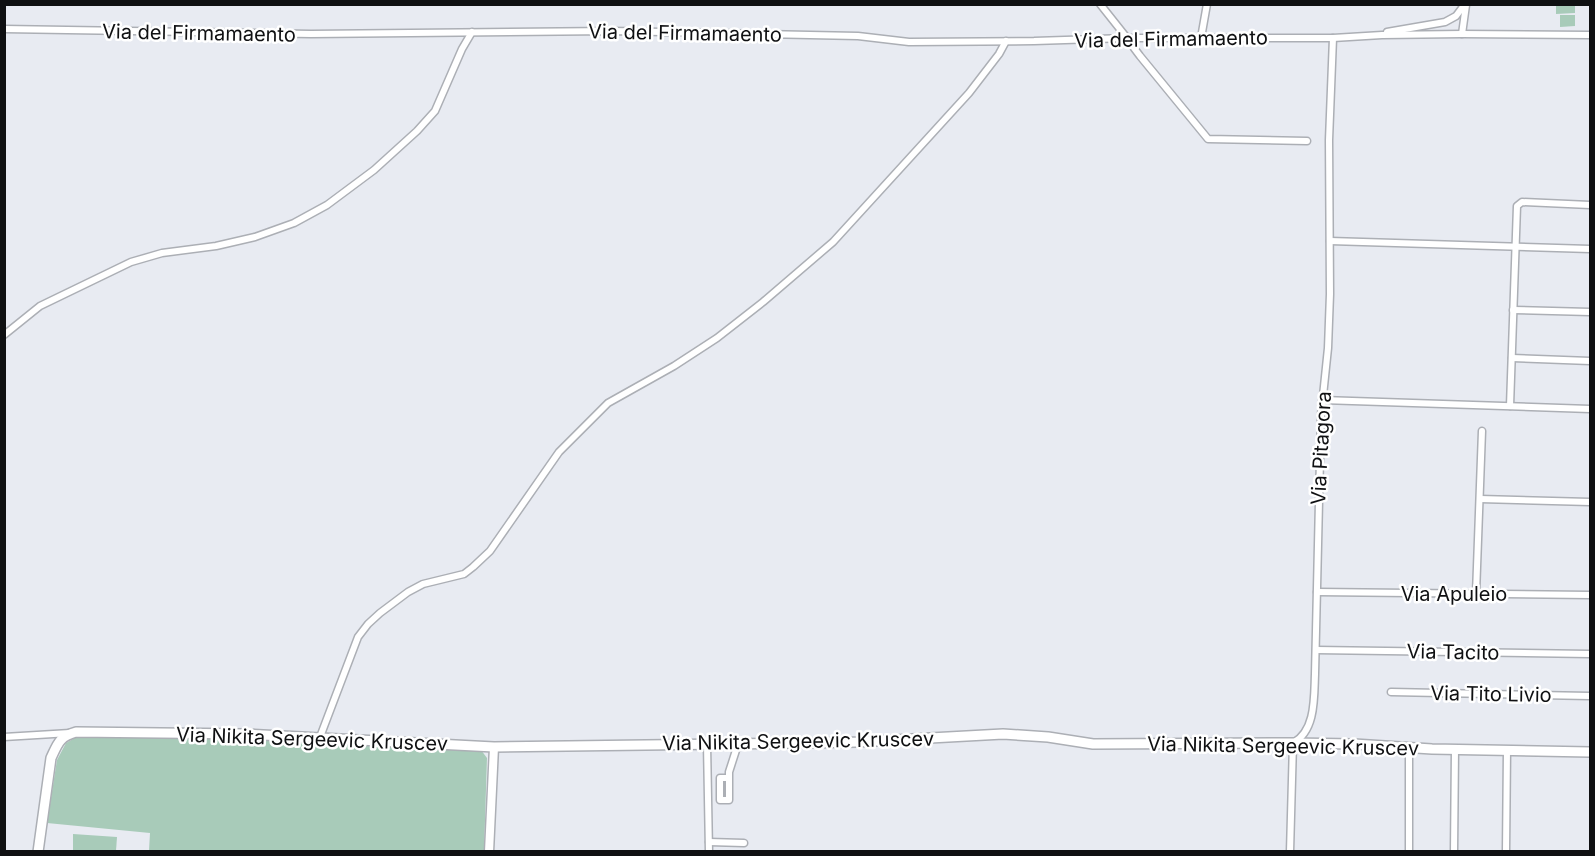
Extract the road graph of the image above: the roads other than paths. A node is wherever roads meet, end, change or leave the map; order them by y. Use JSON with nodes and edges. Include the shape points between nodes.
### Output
{"nodes":[{"id":1,"x":1100,"y":4,"type":"edge"},
{"id":2,"x":1207,"y":4,"type":"edge"},
{"id":3,"x":1465,"y":4,"type":"edge"},
{"id":4,"x":4,"y":29,"type":"edge"},
{"id":5,"x":472,"y":32,"type":"junction"},
{"id":6,"x":1462,"y":34,"type":"junction"},
{"id":7,"x":1590,"y":35,"type":"edge"},
{"id":8,"x":1366,"y":36,"type":"junction"},
{"id":9,"x":1131,"y":38,"type":"junction"},
{"id":10,"x":1201,"y":38,"type":"junction"},
{"id":11,"x":1333,"y":38,"type":"junction"},
{"id":12,"x":1006,"y":41,"type":"junction"},
{"id":13,"x":1307,"y":141,"type":"dead end"},
{"id":14,"x":1590,"y":205,"type":"edge"},
{"id":15,"x":1330,"y":241,"type":"junction"},
{"id":16,"x":1515,"y":246,"type":"junction"},
{"id":17,"x":1590,"y":249,"type":"edge"},
{"id":18,"x":1513,"y":310,"type":"junction"},
{"id":19,"x":1590,"y":312,"type":"edge"},
{"id":20,"x":4,"y":335,"type":"edge"},
{"id":21,"x":1512,"y":358,"type":"junction"},
{"id":22,"x":1590,"y":361,"type":"edge"},
{"id":23,"x":1322,"y":400,"type":"junction"},
{"id":24,"x":1510,"y":406,"type":"junction"},
{"id":25,"x":1590,"y":409,"type":"edge"},
{"id":26,"x":1482,"y":431,"type":"dead end"},
{"id":27,"x":1480,"y":499,"type":"junction"},
{"id":28,"x":1590,"y":502,"type":"edge"},
{"id":29,"x":1317,"y":592,"type":"junction"},
{"id":30,"x":1476,"y":594,"type":"junction"},
{"id":31,"x":1590,"y":595,"type":"edge"},
{"id":32,"x":1316,"y":650,"type":"junction"},
{"id":33,"x":1590,"y":654,"type":"edge"},
{"id":34,"x":1391,"y":692,"type":"dead end"},
{"id":35,"x":1590,"y":696,"type":"edge"},
{"id":36,"x":76,"y":732,"type":"junction"},
{"id":37,"x":4,"y":737,"type":"edge"},
{"id":38,"x":320,"y":737,"type":"junction"},
{"id":39,"x":1293,"y":742,"type":"junction"},
{"id":40,"x":707,"y":744,"type":"junction"},
{"id":41,"x":738,"y":744,"type":"junction"},
{"id":42,"x":494,"y":747,"type":"junction"},
{"id":43,"x":1409,"y":747,"type":"junction"},
{"id":44,"x":1455,"y":749,"type":"junction"},
{"id":45,"x":1507,"y":750,"type":"junction"},
{"id":46,"x":1590,"y":752,"type":"edge"},
{"id":47,"x":707,"y":796,"type":"junction"},
{"id":48,"x":709,"y":842,"type":"junction"},
{"id":49,"x":744,"y":843,"type":"dead end"},
{"id":50,"x":38,"y":852,"type":"edge"},
{"id":51,"x":489,"y":852,"type":"edge"},
{"id":52,"x":709,"y":852,"type":"edge"},
{"id":53,"x":1290,"y":852,"type":"edge"},
{"id":54,"x":1409,"y":852,"type":"edge"},
{"id":55,"x":1454,"y":852,"type":"edge"},
{"id":56,"x":1506,"y":852,"type":"edge"}],
"edges":[{"from":1,"to":9,"type":"street"},
{"from":2,"to":10,"type":"street"},
{"from":3,"to":6,"type":"street"},
{"from":3,"to":8,"type":"street","name":"Via del Firmamaento","via":[[1445,22]]},
{"from":4,"to":5,"type":"street","name":"Via del Firmamaento","via":[[311,34]]},
{"from":5,"to":12,"type":"street","name":"Via del Firmamaento","via":[[636,31],[858,36],[909,42]]},
{"from":5,"to":20,"type":"street","via":[[435,111],[374,170],[327,205],[294,223],[255,237],[130,262],[40,306]]},
{"from":6,"to":7,"type":"street","name":"Via del Firmamaento"},
{"from":6,"to":8,"type":"street","name":"Via del Firmamaento"},
{"from":8,"to":11,"type":"street","name":"Via del Firmamaento"},
{"from":9,"to":10,"type":"street","name":"Via del Firmamaento"},
{"from":9,"to":12,"type":"street","name":"Via del Firmamaento"},
{"from":9,"to":13,"type":"street","via":[[1140,56],[1208,139]]},
{"from":10,"to":11,"type":"street","name":"Via del Firmamaento"},
{"from":11,"to":15,"type":"street","name":"Via Pitagora"},
{"from":12,"to":38,"type":"street","via":[[969,93],[833,242],[717,338],[608,403],[559,452],[490,551],[473,567],[464,574],[423,584],[408,592],[368,624],[358,637]]},
{"from":14,"to":16,"type":"street","via":[[1522,202],[1516,206]]},
{"from":15,"to":16,"type":"street"},
{"from":15,"to":23,"type":"street","name":"Via Pitagora","via":[[1328,348]]},
{"from":16,"to":17,"type":"street"},
{"from":16,"to":18,"type":"street"},
{"from":18,"to":19,"type":"street"},
{"from":18,"to":21,"type":"street"},
{"from":21,"to":22,"type":"street"},
{"from":21,"to":24,"type":"street"},
{"from":23,"to":24,"type":"street"},
{"from":23,"to":29,"type":"street","name":"Via Pitagora"},
{"from":24,"to":25,"type":"street"},
{"from":26,"to":27,"type":"street"},
{"from":27,"to":28,"type":"street"},
{"from":27,"to":30,"type":"street"},
{"from":29,"to":30,"type":"street","name":"Via Apuleio"},
{"from":29,"to":32,"type":"street","name":"Via Pitagora"},
{"from":30,"to":31,"type":"street","name":"Via Apuleio"},
{"from":32,"to":33,"type":"street","name":"Via Tacito"},
{"from":32,"to":39,"type":"street","name":"Via Pitagora","via":[[1313,708],[1307,728]]},
{"from":34,"to":35,"type":"street","name":"Via Tito Livio"},
{"from":36,"to":37,"type":"street","name":"Via Nikita Sergeevic Kruscev"},
{"from":36,"to":38,"type":"main road","name":"Via Nikita Sergeevic Kruscev"},
{"from":36,"to":50,"type":"main road","via":[[62,738],[51,758]]},
{"from":38,"to":42,"type":"main road","name":"Via Nikita Sergeevic Kruscev"},
{"from":39,"to":41,"type":"main road","name":"Via Nikita Sergeevic Kruscev","via":[[1100,744],[1003,734]]},
{"from":39,"to":43,"type":"main road","name":"Via Nikita Sergeevic Kruscev"},
{"from":39,"to":53,"type":"street"},
{"from":40,"to":41,"type":"main road","name":"Via Nikita Sergeevic Kruscev"},
{"from":40,"to":42,"type":"main road","name":"Via Nikita Sergeevic Kruscev"},
{"from":40,"to":47,"type":"street"},
{"from":41,"to":47,"type":"street","via":[[729,778],[720,778],[720,796]]},
{"from":42,"to":51,"type":"street"},
{"from":43,"to":44,"type":"main road","name":"Via Nikita Sergeevic Kruscev"},
{"from":43,"to":54,"type":"street"},
{"from":44,"to":45,"type":"main road","name":"Via Nikita Sergeevic Kruscev"},
{"from":44,"to":55,"type":"street"},
{"from":45,"to":46,"type":"main road","name":"Via Nikita Sergeevic Kruscev"},
{"from":45,"to":56,"type":"street"},
{"from":47,"to":48,"type":"street"},
{"from":48,"to":49,"type":"street"},
{"from":48,"to":52,"type":"street"}]}
